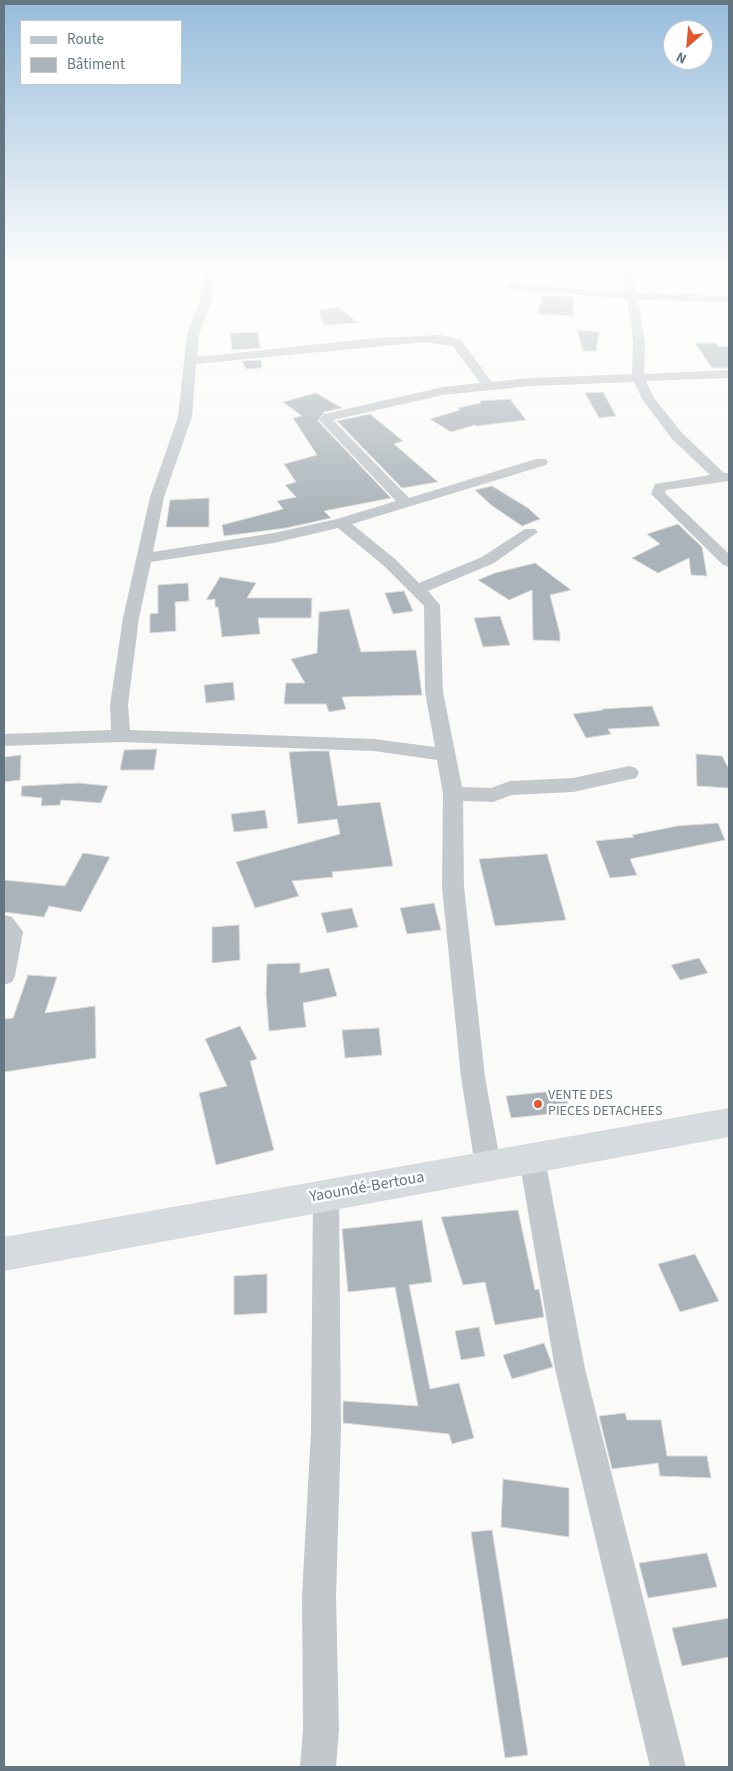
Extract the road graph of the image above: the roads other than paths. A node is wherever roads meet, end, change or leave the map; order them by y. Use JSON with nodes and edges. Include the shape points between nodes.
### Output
{"nodes":[{"id":1,"x":191,"y":352,"type":"edge"},
{"id":2,"x":276,"y":352,"type":"edge"},
{"id":3,"x":463,"y":352,"type":"edge"},
{"id":4,"x":639,"y":352,"type":"edge"},
{"id":5,"x":190,"y":360,"type":"junction"},
{"id":6,"x":729,"y":374,"type":"edge"},
{"id":7,"x":638,"y":376,"type":"junction"},
{"id":8,"x":488,"y":386,"type":"junction"},
{"id":9,"x":541,"y":462,"type":"dead end"},
{"id":10,"x":725,"y":477,"type":"edge"},
{"id":11,"x":406,"y":503,"type":"junction"},
{"id":12,"x":342,"y":523,"type":"junction"},
{"id":13,"x":530,"y":532,"type":"dead end"},
{"id":14,"x":145,"y":558,"type":"junction"},
{"id":15,"x":729,"y":562,"type":"edge"},
{"id":16,"x":417,"y":590,"type":"junction"},
{"id":17,"x":121,"y":736,"type":"junction"},
{"id":18,"x":4,"y":740,"type":"edge"},
{"id":19,"x":446,"y":755,"type":"junction"},
{"id":20,"x":629,"y":773,"type":"dead end"},
{"id":21,"x":453,"y":794,"type":"junction"},
{"id":22,"x":4,"y":923,"type":"edge"},
{"id":23,"x":4,"y":976,"type":"edge"},
{"id":24,"x":729,"y":1122,"type":"edge"},
{"id":25,"x":532,"y":1158,"type":"junction"},
{"id":26,"x":488,"y":1166,"type":"junction"},
{"id":27,"x":326,"y":1195,"type":"junction"},
{"id":28,"x":4,"y":1254,"type":"edge"},
{"id":29,"x":318,"y":1767,"type":"edge"},
{"id":30,"x":668,"y":1767,"type":"edge"}],
"edges":[{"from":1,"to":5,"type":"street"},
{"from":2,"to":5,"type":"street"},
{"from":3,"to":8,"type":"street"},
{"from":4,"to":7,"type":"street"},
{"from":5,"to":14,"type":"street","via":[[185,417],[157,497]]},
{"from":6,"to":7,"type":"street"},
{"from":7,"to":8,"type":"street"},
{"from":7,"to":10,"type":"street","via":[[648,399],[677,436]]},
{"from":8,"to":11,"type":"street","via":[[443,391],[326,420]]},
{"from":9,"to":11,"type":"street"},
{"from":10,"to":15,"type":"street","via":[[660,487],[658,494]]},
{"from":11,"to":12,"type":"street"},
{"from":12,"to":14,"type":"street","via":[[274,538]]},
{"from":12,"to":16,"type":"street"},
{"from":13,"to":16,"type":"street","via":[[488,560]]},
{"from":14,"to":17,"type":"street","via":[[131,618],[119,705]]},
{"from":16,"to":19,"type":"street","via":[[432,605],[434,692]]},
{"from":17,"to":18,"type":"street"},
{"from":17,"to":19,"type":"street","via":[[374,745]]},
{"from":19,"to":21,"type":"street"},
{"from":20,"to":21,"type":"street","via":[[573,784],[510,788],[493,795]]},
{"from":21,"to":26,"type":"street","via":[[453,887],[473,1077]]},
{"from":22,"to":23,"type":"street","via":[[12,932]]},
{"from":24,"to":25,"type":"highway","name":"Yaoundé-Bertoua"},
{"from":25,"to":26,"type":"highway","name":"Yaoundé-Bertoua"},
{"from":25,"to":30,"type":"street","via":[[570,1369]]},
{"from":26,"to":27,"type":"highway","name":"Yaoundé-Bertoua"},
{"from":27,"to":28,"type":"highway","name":"Yaoundé-Bertoua"},
{"from":27,"to":29,"type":"street","via":[[326,1431],[319,1596],[321,1730]]}]}
